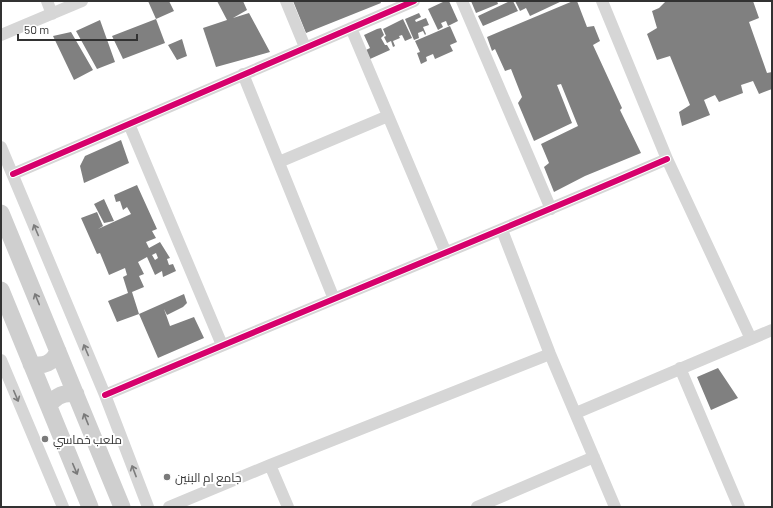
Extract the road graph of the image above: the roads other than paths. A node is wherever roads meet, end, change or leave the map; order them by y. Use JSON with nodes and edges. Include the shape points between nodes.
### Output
{"nodes":[{"id":1,"x":47,"y":1,"type":"edge"},
{"id":2,"x":82,"y":1,"type":"edge"},
{"id":3,"x":286,"y":1,"type":"edge"},
{"id":4,"x":414,"y":1,"type":"edge"},
{"id":5,"x":462,"y":1,"type":"edge"},
{"id":6,"x":602,"y":1,"type":"edge"},
{"id":7,"x":52,"y":14,"type":"junction"},
{"id":8,"x":351,"y":28,"type":"junction"},
{"id":9,"x":1,"y":35,"type":"edge"},
{"id":10,"x":305,"y":47,"type":"junction"},
{"id":11,"x":243,"y":74,"type":"junction"},
{"id":12,"x":388,"y":116,"type":"junction"},
{"id":13,"x":129,"y":124,"type":"junction"},
{"id":14,"x":1,"y":147,"type":"edge"},
{"id":15,"x":667,"y":159,"type":"junction"},
{"id":16,"x":279,"y":162,"type":"junction"},
{"id":17,"x":13,"y":174,"type":"junction"},
{"id":18,"x":551,"y":209,"type":"junction"},
{"id":19,"x":1,"y":212,"type":"edge"},
{"id":20,"x":502,"y":230,"type":"junction"},
{"id":21,"x":446,"y":253,"type":"junction"},
{"id":22,"x":1,"y":290,"type":"edge"},
{"id":23,"x":334,"y":299,"type":"junction"},
{"id":24,"x":772,"y":330,"type":"edge"},
{"id":25,"x":750,"y":339,"type":"junction"},
{"id":26,"x":222,"y":345,"type":"junction"},
{"id":27,"x":58,"y":351,"type":"junction"},
{"id":28,"x":550,"y":354,"type":"junction"},
{"id":29,"x":1,"y":360,"type":"edge"},
{"id":30,"x":31,"y":364,"type":"junction"},
{"id":31,"x":680,"y":368,"type":"junction"},
{"id":32,"x":76,"y":394,"type":"junction"},
{"id":33,"x":105,"y":395,"type":"junction"},
{"id":34,"x":49,"y":406,"type":"junction"},
{"id":35,"x":576,"y":413,"type":"junction"},
{"id":36,"x":594,"y":457,"type":"junction"},
{"id":37,"x":270,"y":465,"type":"junction"},
{"id":38,"x":63,"y":507,"type":"edge"},
{"id":39,"x":90,"y":507,"type":"edge"},
{"id":40,"x":122,"y":507,"type":"edge"},
{"id":41,"x":148,"y":507,"type":"edge"},
{"id":42,"x":169,"y":507,"type":"edge"},
{"id":43,"x":288,"y":507,"type":"edge"},
{"id":44,"x":477,"y":507,"type":"edge"},
{"id":45,"x":615,"y":507,"type":"edge"},
{"id":46,"x":740,"y":507,"type":"edge"}],
"edges":[{"from":1,"to":7,"type":"street"},
{"from":2,"to":7,"type":"street"},
{"from":3,"to":10,"type":"street"},
{"from":4,"to":8,"type":"street"},
{"from":5,"to":18,"type":"street"},
{"from":6,"to":15,"type":"street"},
{"from":7,"to":9,"type":"street"},
{"from":8,"to":10,"type":"street"},
{"from":8,"to":12,"type":"street"},
{"from":10,"to":11,"type":"street"},
{"from":11,"to":13,"type":"street"},
{"from":11,"to":16,"type":"street"},
{"from":12,"to":16,"type":"street"},
{"from":12,"to":21,"type":"street"},
{"from":13,"to":17,"type":"street"},
{"from":13,"to":26,"type":"street"},
{"from":14,"to":17,"type":"street"},
{"from":15,"to":18,"type":"street"},
{"from":15,"to":25,"type":"street"},
{"from":16,"to":23,"type":"street"},
{"from":33,"to":17,"type":"street","one_way":true},
{"from":18,"to":20,"type":"street"},
{"from":27,"to":19,"type":"main road","one_way":true},
{"from":20,"to":21,"type":"street"},
{"from":20,"to":28,"type":"street"},
{"from":21,"to":23,"type":"street"},
{"from":22,"to":30,"type":"main road"},
{"from":23,"to":26,"type":"street"},
{"from":24,"to":25,"type":"street"},
{"from":25,"to":31,"type":"street"},
{"from":26,"to":33,"type":"street"},
{"from":27,"to":30,"type":"main road","via":[[51,362],[45,365]]},
{"from":27,"to":32,"type":"main road"},
{"from":28,"to":35,"type":"street"},
{"from":28,"to":37,"type":"street"},
{"from":29,"to":38,"type":"street","one_way":true},
{"from":30,"to":34,"type":"main road"},
{"from":31,"to":35,"type":"street"},
{"from":31,"to":46,"type":"street"},
{"from":32,"to":34,"type":"main road","via":[[60,395]]},
{"from":40,"to":32,"type":"main road","one_way":true},
{"from":41,"to":33,"type":"street","one_way":true},
{"from":34,"to":39,"type":"main road","one_way":true},
{"from":35,"to":36,"type":"street"},
{"from":36,"to":44,"type":"street"},
{"from":36,"to":45,"type":"street"},
{"from":37,"to":42,"type":"street"},
{"from":37,"to":43,"type":"street"}]}
